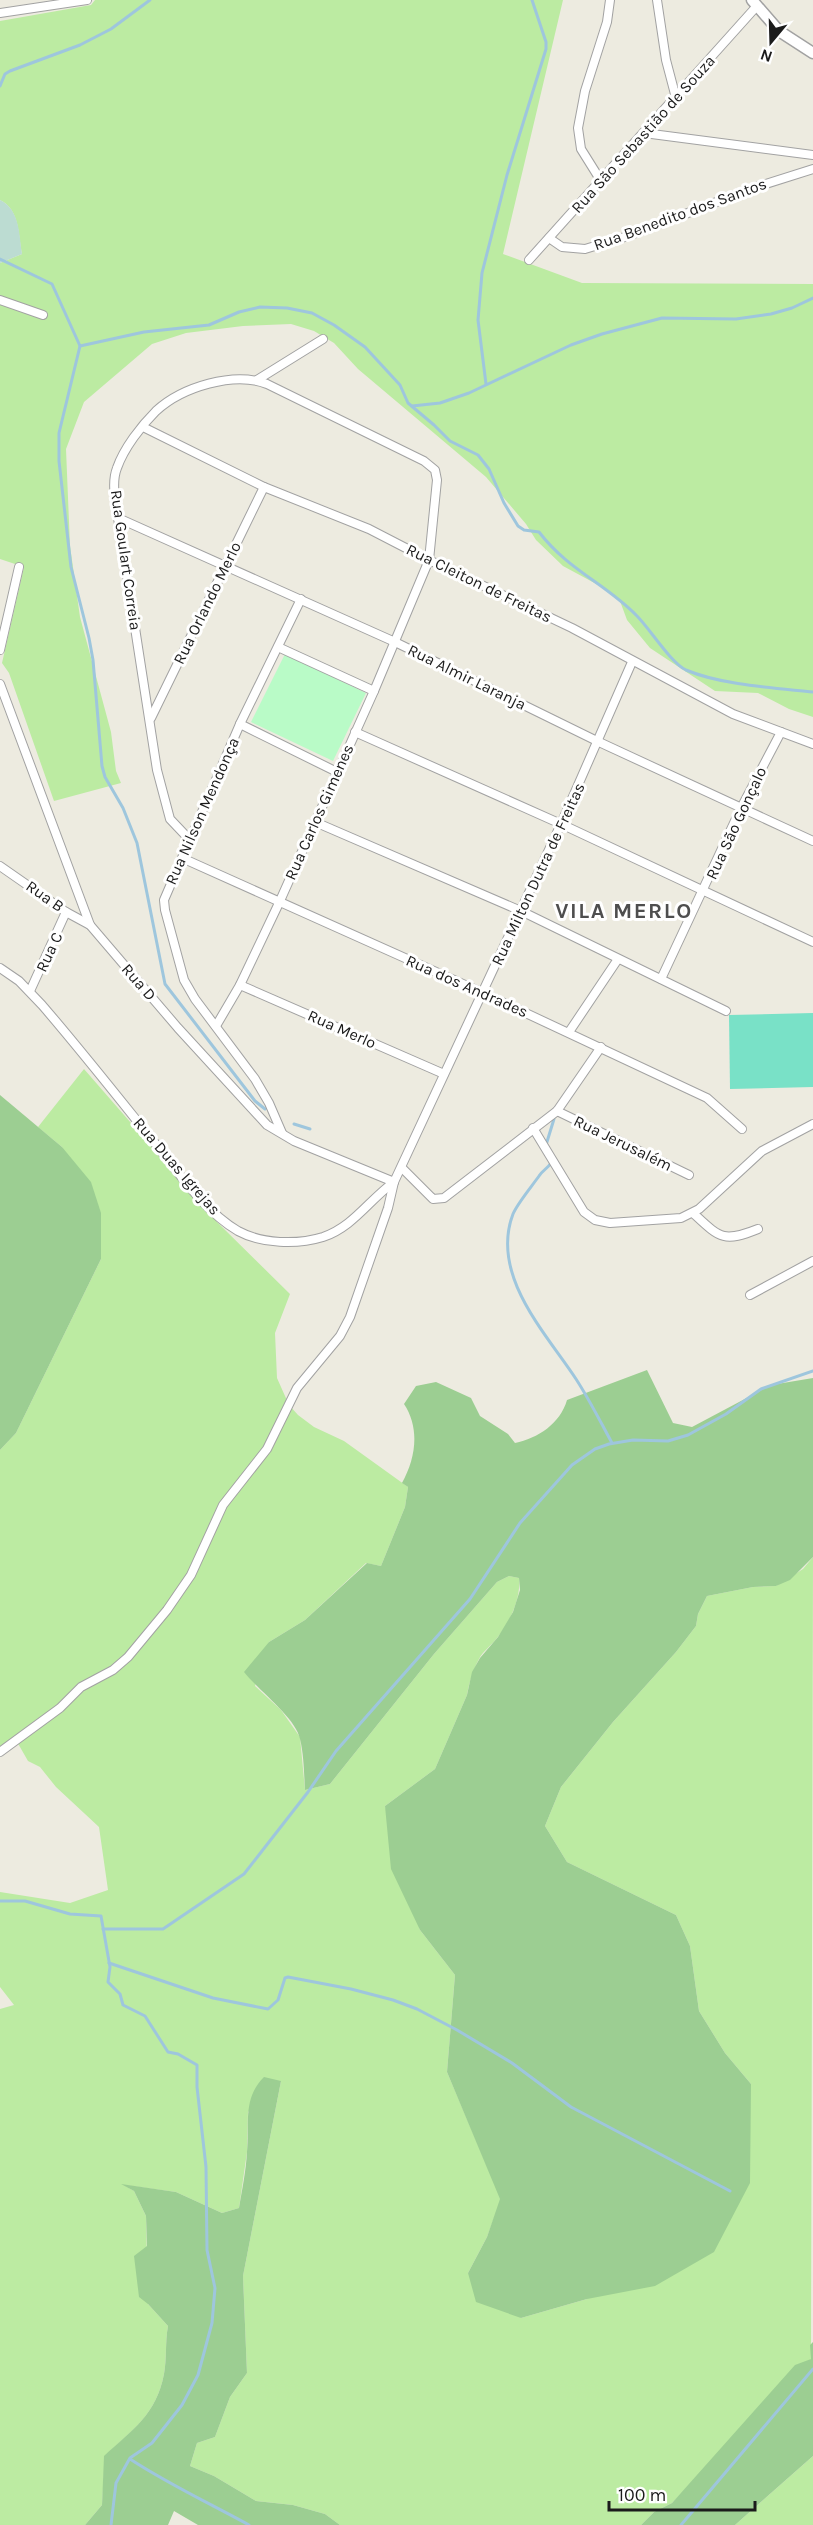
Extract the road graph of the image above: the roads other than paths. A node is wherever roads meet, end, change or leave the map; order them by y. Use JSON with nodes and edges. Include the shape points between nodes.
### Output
{"nodes":[{"id":1,"x":610,"y":0,"type":"edge"},
{"id":2,"x":657,"y":0,"type":"edge"},
{"id":3,"x":86,"y":1,"type":"edge"},
{"id":4,"x":754,"y":4,"type":"edge"},
{"id":5,"x":0,"y":13,"type":"edge"},
{"id":6,"x":813,"y":53,"type":"edge"},
{"id":7,"x":676,"y":98,"type":"junction"},
{"id":8,"x":644,"y":133,"type":"junction"},
{"id":9,"x":813,"y":155,"type":"edge"},
{"id":10,"x":813,"y":169,"type":"edge"},
{"id":11,"x":601,"y":180,"type":"junction"},
{"id":12,"x":549,"y":238,"type":"junction"},
{"id":13,"x":529,"y":260,"type":"dead end"},
{"id":14,"x":0,"y":300,"type":"edge"},
{"id":15,"x":43,"y":315,"type":"dead end"},
{"id":16,"x":323,"y":339,"type":"dead end"},
{"id":17,"x":257,"y":380,"type":"junction"},
{"id":18,"x":143,"y":427,"type":"junction"},
{"id":19,"x":435,"y":470,"type":"joint"},
{"id":20,"x":264,"y":487,"type":"junction"},
{"id":21,"x":118,"y":518,"type":"junction"},
{"id":22,"x":429,"y":561,"type":"junction"},
{"id":23,"x":19,"y":567,"type":"dead end"},
{"id":24,"x":225,"y":568,"type":"junction"},
{"id":25,"x":301,"y":599,"type":"junction"},
{"id":26,"x":395,"y":642,"type":"junction"},
{"id":27,"x":278,"y":647,"type":"junction"},
{"id":28,"x":0,"y":650,"type":"edge"},
{"id":29,"x":632,"y":662,"type":"junction"},
{"id":30,"x":0,"y":684,"type":"edge"},
{"id":31,"x":374,"y":691,"type":"junction"},
{"id":32,"x":150,"y":719,"type":"junction"},
{"id":33,"x":240,"y":724,"type":"junction"},
{"id":34,"x":355,"y":732,"type":"junction"},
{"id":35,"x":781,"y":732,"type":"junction"},
{"id":36,"x":599,"y":742,"type":"junction"},
{"id":37,"x":813,"y":744,"type":"edge"},
{"id":38,"x":337,"y":772,"type":"junction"},
{"id":39,"x":741,"y":808,"type":"junction"},
{"id":40,"x":315,"y":822,"type":"junction"},
{"id":41,"x":561,"y":825,"type":"junction"},
{"id":42,"x":189,"y":839,"type":"junction"},
{"id":43,"x":813,"y":841,"type":"edge"},
{"id":44,"x":182,"y":858,"type":"junction"},
{"id":45,"x":0,"y":866,"type":"edge"},
{"id":46,"x":704,"y":891,"type":"junction"},
{"id":47,"x":279,"y":903,"type":"junction"},
{"id":48,"x":521,"y":911,"type":"junction"},
{"id":49,"x":66,"y":912,"type":"junction"},
{"id":50,"x":90,"y":925,"type":"junction"},
{"id":51,"x":813,"y":942,"type":"edge"},
{"id":52,"x":618,"y":959,"type":"junction"},
{"id":53,"x":0,"y":968,"type":"edge"},
{"id":54,"x":661,"y":979,"type":"junction"},
{"id":55,"x":240,"y":985,"type":"junction"},
{"id":56,"x":30,"y":991,"type":"junction"},
{"id":57,"x":483,"y":993,"type":"junction"},
{"id":58,"x":726,"y":1011,"type":"dead end"},
{"id":59,"x":216,"y":1026,"type":"junction"},
{"id":60,"x":569,"y":1032,"type":"junction"},
{"id":61,"x":601,"y":1047,"type":"junction"},
{"id":62,"x":444,"y":1074,"type":"junction"},
{"id":63,"x":557,"y":1111,"type":"junction"},
{"id":64,"x":813,"y":1125,"type":"edge"},
{"id":65,"x":533,"y":1128,"type":"junction"},
{"id":66,"x":742,"y":1129,"type":"dead end"},
{"id":67,"x":282,"y":1135,"type":"junction"},
{"id":68,"x":402,"y":1168,"type":"junction"},
{"id":69,"x":689,"y":1175,"type":"dead end"},
{"id":70,"x":394,"y":1182,"type":"junction"},
{"id":71,"x":693,"y":1214,"type":"junction"},
{"id":72,"x":758,"y":1229,"type":"dead end"},
{"id":73,"x":813,"y":1260,"type":"edge"},
{"id":74,"x":750,"y":1294,"type":"dead end"},
{"id":75,"x":0,"y":1752,"type":"edge"}],
"edges":[{"from":1,"to":11,"type":"street","via":[[578,128],[581,149]]},
{"from":2,"to":7,"type":"street"},
{"from":3,"to":5,"type":"street"},
{"from":4,"to":6,"type":"street","via":[[779,31]]},
{"from":4,"to":7,"type":"street","name":"Rua São Sebastião de Souza"},
{"from":7,"to":8,"type":"street","name":"Rua São Sebastião de Souza"},
{"from":8,"to":9,"type":"street"},
{"from":8,"to":11,"type":"street","name":"Rua São Sebastião de Souza"},
{"from":10,"to":12,"type":"street","name":"Rua Benedito dos Santos","via":[[585,249],[562,247]]},
{"from":11,"to":12,"type":"street","name":"Rua São Sebastião de Souza"},
{"from":12,"to":13,"type":"street","name":"Rua São Sebastião de Souza"},
{"from":14,"to":15,"type":"street"},
{"from":16,"to":17,"type":"street"},
{"from":17,"to":18,"type":"street","name":"Rua Goulart Correia","via":[[240,378],[197,389],[165,404]]},
{"from":17,"to":19,"type":"street","name":"Rua Goulart Correia","via":[[424,461]]},
{"from":18,"to":20,"type":"street","name":"Rua Cleiton de Freitas"},
{"from":18,"to":21,"type":"street","name":"Rua Goulart Correia","via":[[116,470]]},
{"from":19,"to":22,"type":"street","name":"Rua Carlos Gimenes"},
{"from":20,"to":22,"type":"street","name":"Rua Cleiton de Freitas","via":[[360,525]]},
{"from":20,"to":24,"type":"street","name":"Rua Orlando Merlo"},
{"from":21,"to":24,"type":"street","name":"Rua Almir Laranja"},
{"from":21,"to":32,"type":"street","name":"Rua Goulart Correia"},
{"from":22,"to":26,"type":"street","name":"Rua Carlos Gimenes"},
{"from":22,"to":29,"type":"street","name":"Rua Cleiton de Freitas","via":[[572,628]]},
{"from":23,"to":28,"type":"street"},
{"from":24,"to":25,"type":"street","name":"Rua Almir Laranja"},
{"from":24,"to":32,"type":"street","name":"Rua Orlando Merlo"},
{"from":25,"to":26,"type":"street","name":"Rua Almir Laranja"},
{"from":25,"to":27,"type":"street","name":"Rua Nilson Mendonça"},
{"from":26,"to":31,"type":"street","name":"Rua Carlos Gimenes"},
{"from":26,"to":36,"type":"street","name":"Rua Almir Laranja"},
{"from":27,"to":31,"type":"street"},
{"from":27,"to":33,"type":"street","name":"Rua Nilson Mendonça"},
{"from":29,"to":35,"type":"street","name":"Rua Cleiton de Freitas","via":[[733,714]]},
{"from":29,"to":36,"type":"street","name":"Rua Milton Dutra de Freitas"},
{"from":30,"to":50,"type":"street","name":"Rua D"},
{"from":31,"to":34,"type":"street","name":"Rua Carlos Gimenes"},
{"from":32,"to":42,"type":"street","name":"Rua Goulart Correia","via":[[157,770],[169,814]]},
{"from":33,"to":38,"type":"street"},
{"from":33,"to":42,"type":"street","name":"Rua Nilson Mendonça"},
{"from":34,"to":38,"type":"street","name":"Rua Carlos Gimenes"},
{"from":34,"to":41,"type":"street"},
{"from":35,"to":37,"type":"street","name":"Rua Cleiton de Freitas"},
{"from":35,"to":39,"type":"street","name":"Rua São Gonçalo"},
{"from":36,"to":39,"type":"street","name":"Rua Almir Laranja"},
{"from":36,"to":41,"type":"street","name":"Rua Milton Dutra de Freitas"},
{"from":38,"to":40,"type":"street","name":"Rua Carlos Gimenes"},
{"from":39,"to":43,"type":"street","name":"Rua Almir Laranja"},
{"from":39,"to":46,"type":"street","name":"Rua São Gonçalo"},
{"from":40,"to":47,"type":"street","name":"Rua Carlos Gimenes"},
{"from":40,"to":48,"type":"street"},
{"from":41,"to":46,"type":"street"},
{"from":41,"to":48,"type":"street","name":"Rua Milton Dutra de Freitas"},
{"from":42,"to":44,"type":"street","name":"Rua Nilson Mendonça"},
{"from":44,"to":47,"type":"street","name":"Rua dos Andrades"},
{"from":44,"to":59,"type":"street","name":"Rua Nilson Mendonça","via":[[167,891],[165,910],[184,980]]},
{"from":45,"to":49,"type":"street","name":"Rua B"},
{"from":46,"to":51,"type":"street"},
{"from":46,"to":54,"type":"street","name":"Rua São Gonçalo"},
{"from":47,"to":55,"type":"street","name":"Rua Carlos Gimenes"},
{"from":47,"to":57,"type":"street","name":"Rua dos Andrades"},
{"from":48,"to":52,"type":"street"},
{"from":48,"to":57,"type":"street","name":"Rua Milton Dutra de Freitas"},
{"from":49,"to":50,"type":"street","name":"Rua B"},
{"from":49,"to":56,"type":"street","name":"Rua C"},
{"from":50,"to":67,"type":"street","name":"Rua D","via":[[178,1028],[267,1125]]},
{"from":52,"to":54,"type":"street"},
{"from":52,"to":60,"type":"street"},
{"from":53,"to":56,"type":"street","name":"Rua Duas Igrejas"},
{"from":54,"to":58,"type":"street"},
{"from":55,"to":59,"type":"street","name":"Rua Carlos Gimenes"},
{"from":55,"to":62,"type":"street","name":"Rua Merlo"},
{"from":56,"to":70,"type":"street","name":"Rua Duas Igrejas","via":[[187,1182],[240,1232],[266,1240],[294,1242],[321,1237],[353,1220]]},
{"from":57,"to":60,"type":"street","name":"Rua dos Andrades"},
{"from":57,"to":62,"type":"street","name":"Rua Milton Dutra de Freitas"},
{"from":59,"to":67,"type":"street","via":[[255,1079]]},
{"from":60,"to":61,"type":"street","name":"Rua dos Andrades"},
{"from":61,"to":63,"type":"street"},
{"from":61,"to":66,"type":"street","name":"Rua dos Andrades","via":[[708,1098]]},
{"from":62,"to":68,"type":"street","name":"Rua Milton Dutra de Freitas"},
{"from":63,"to":65,"type":"street"},
{"from":63,"to":69,"type":"street","name":"Rua Jerusalém"},
{"from":64,"to":71,"type":"street","via":[[762,1151]]},
{"from":65,"to":68,"type":"street","via":[[442,1200],[434,1199]]},
{"from":65,"to":71,"type":"street","via":[[584,1212],[595,1220],[610,1223]]},
{"from":67,"to":70,"type":"street","name":"Rua D"},
{"from":68,"to":70,"type":"street","name":"Rua Milton Dutra de Freitas"},
{"from":70,"to":75,"type":"street","via":[[381,1230],[340,1336],[297,1388],[267,1449],[223,1505],[191,1575],[167,1610],[129,1657],[81,1687],[60,1708]]},
{"from":71,"to":72,"type":"street","via":[[724,1237],[736,1238]]},
{"from":73,"to":74,"type":"street"}]}
